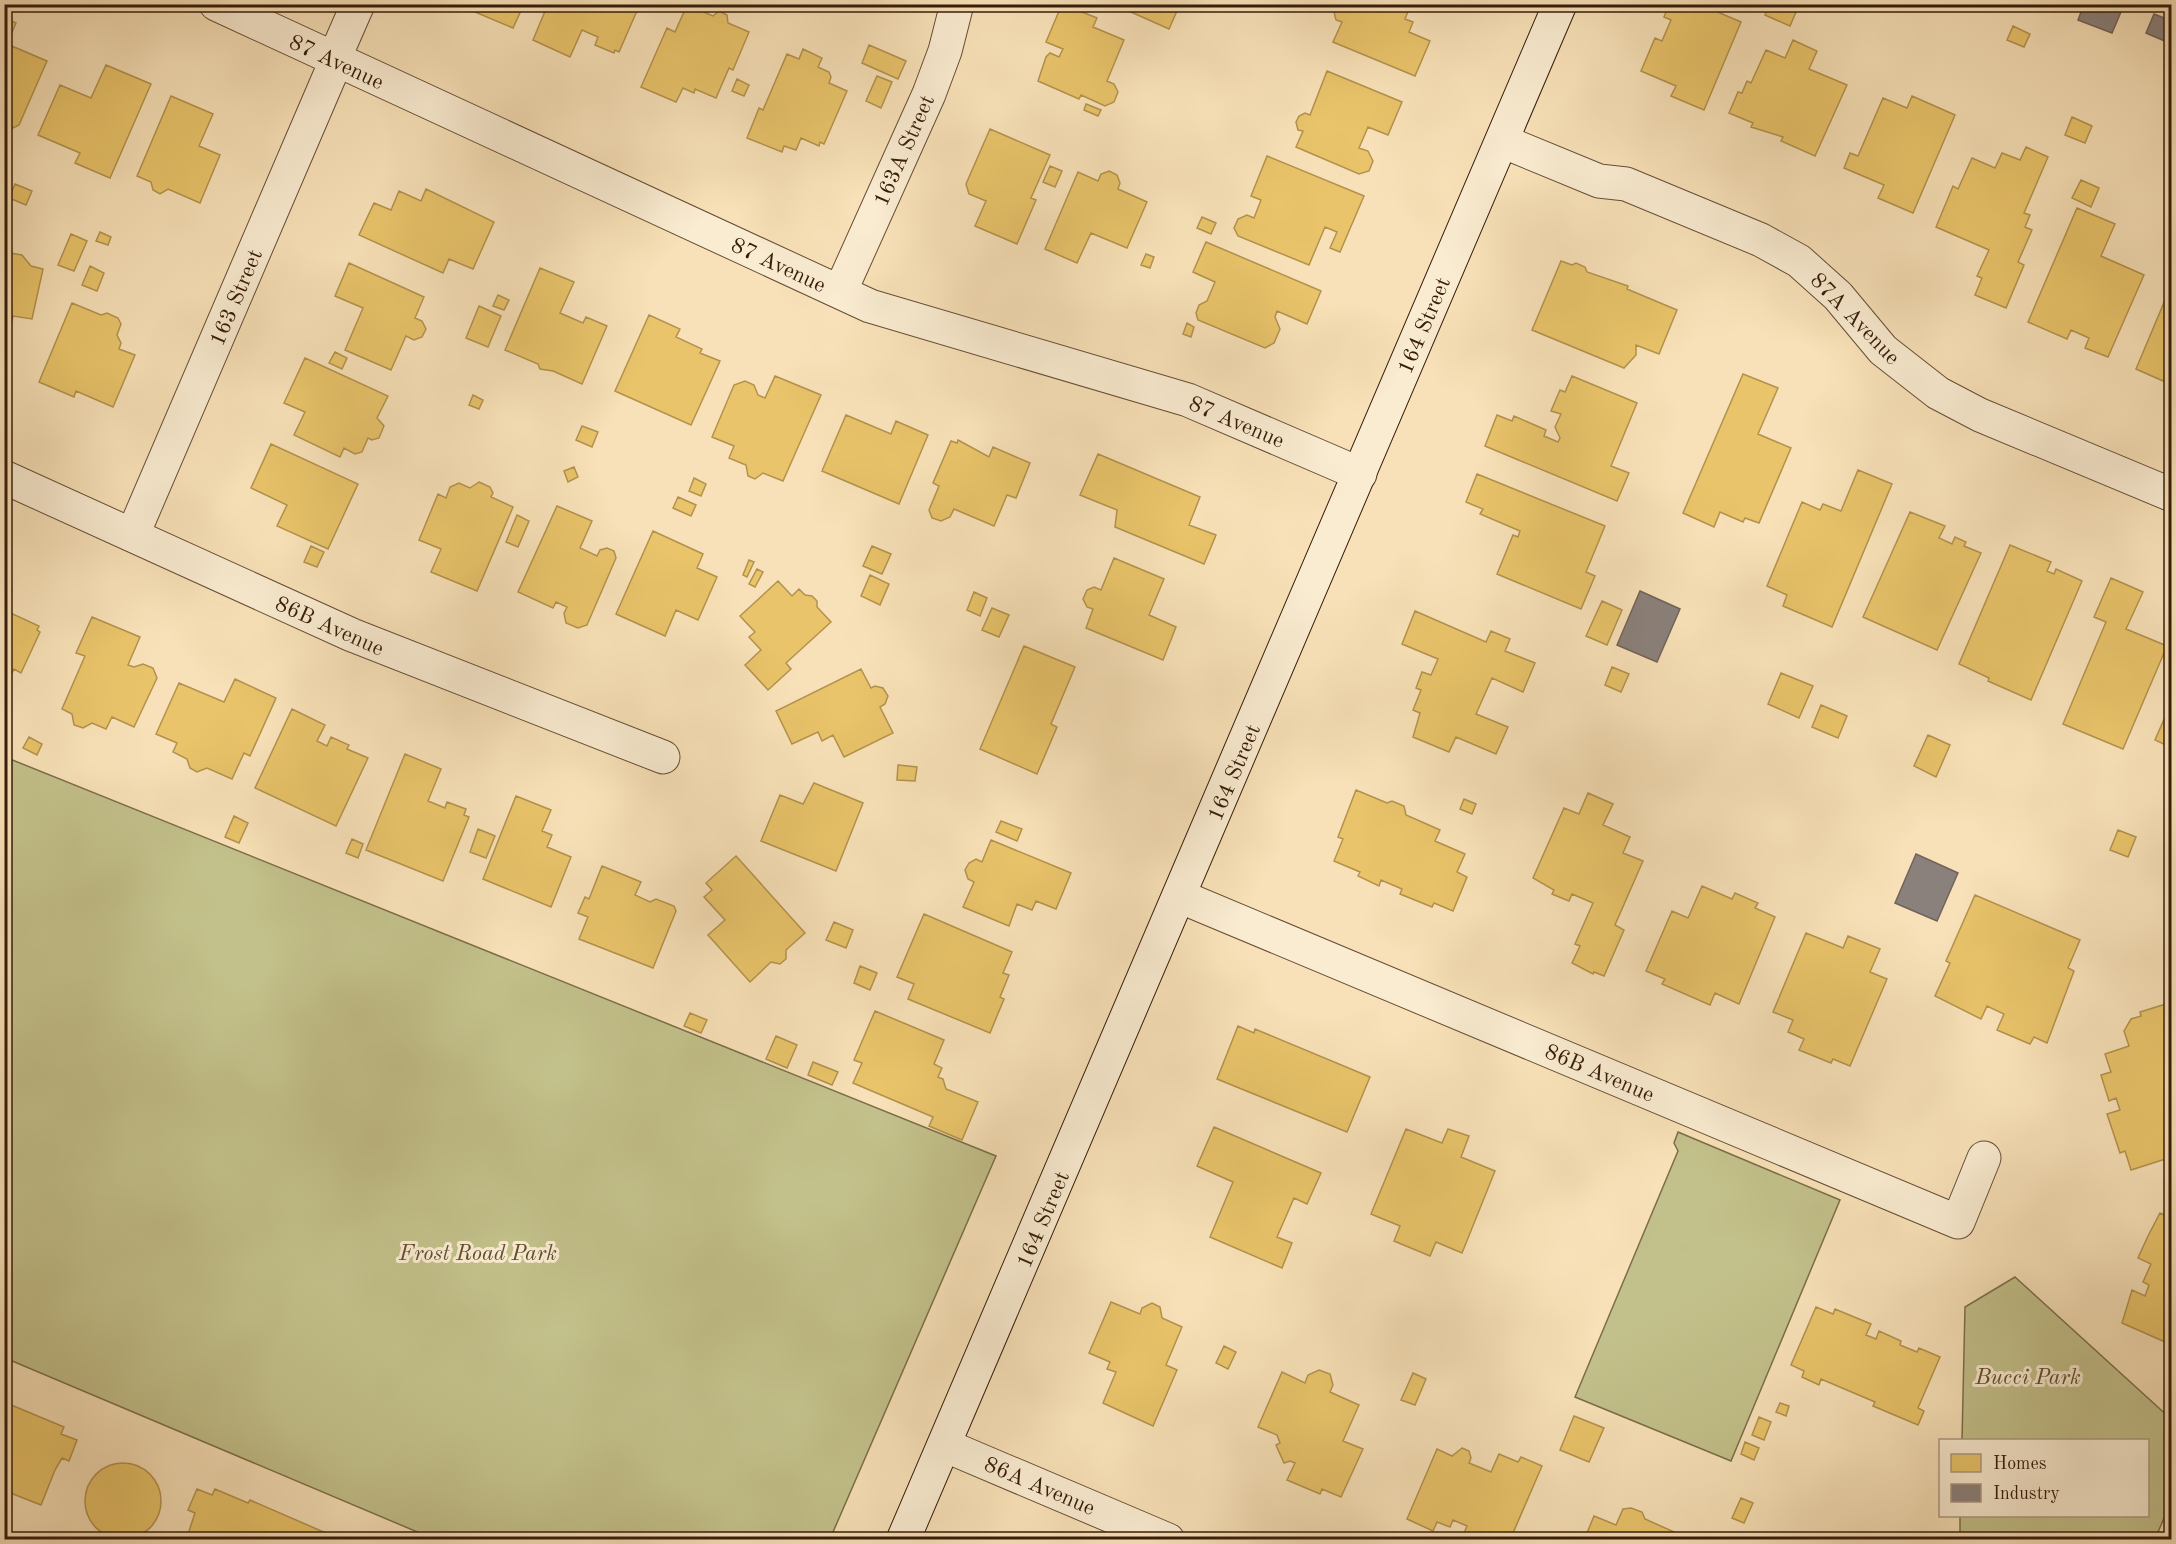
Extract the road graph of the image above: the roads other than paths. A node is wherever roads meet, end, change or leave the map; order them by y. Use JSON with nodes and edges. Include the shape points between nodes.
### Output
{"nodes":[{"id":1,"x":216,"y":4,"type":"edge"},
{"id":2,"x":358,"y":4,"type":"edge"},
{"id":3,"x":957,"y":4,"type":"edge"},
{"id":4,"x":1560,"y":4,"type":"edge"},
{"id":5,"x":335,"y":60,"type":"junction"},
{"id":6,"x":1502,"y":141,"type":"junction"},
{"id":7,"x":840,"y":292,"type":"junction"},
{"id":8,"x":1360,"y":474,"type":"junction"},
{"id":9,"x":4,"y":477,"type":"edge"},
{"id":10,"x":2172,"y":495,"type":"edge"},
{"id":11,"x":133,"y":534,"type":"junction"},
{"id":12,"x":663,"y":757,"type":"dead end"},
{"id":13,"x":1179,"y":896,"type":"junction"},
{"id":14,"x":1984,"y":1158,"type":"dead end"},
{"id":15,"x":944,"y":1445,"type":"junction"},
{"id":16,"x":903,"y":1539,"type":"edge"},
{"id":17,"x":1168,"y":1539,"type":"edge"}],
"edges":[{"from":1,"to":5,"type":"street","name":"87 Avenue"},
{"from":2,"to":5,"type":"street","name":"163 Street"},
{"from":3,"to":7,"type":"street","name":"163A Street","via":[[929,94]]},
{"from":4,"to":6,"type":"street","name":"164 Street"},
{"from":5,"to":7,"type":"street","name":"87 Avenue"},
{"from":5,"to":11,"type":"street","name":"163 Street"},
{"from":6,"to":8,"type":"street","name":"164 Street"},
{"from":6,"to":10,"type":"street","name":"87A Avenue","via":[[1599,181],[1626,184],[1781,250],[1820,278],[1883,350],[1926,386],[1980,415]]},
{"from":7,"to":8,"type":"street","name":"87 Avenue","via":[[900,317],[1188,400]]},
{"from":8,"to":13,"type":"street","name":"164 Street"},
{"from":9,"to":11,"type":"street","name":"86B Avenue"},
{"from":11,"to":12,"type":"street","name":"86B Avenue","via":[[403,657]]},
{"from":13,"to":14,"type":"street","name":"86B Avenue","via":[[1958,1222]]},
{"from":13,"to":15,"type":"street","name":"164 Street"},
{"from":15,"to":16,"type":"street","name":"164 Street"},
{"from":15,"to":17,"type":"street","name":"86A Avenue"}]}
